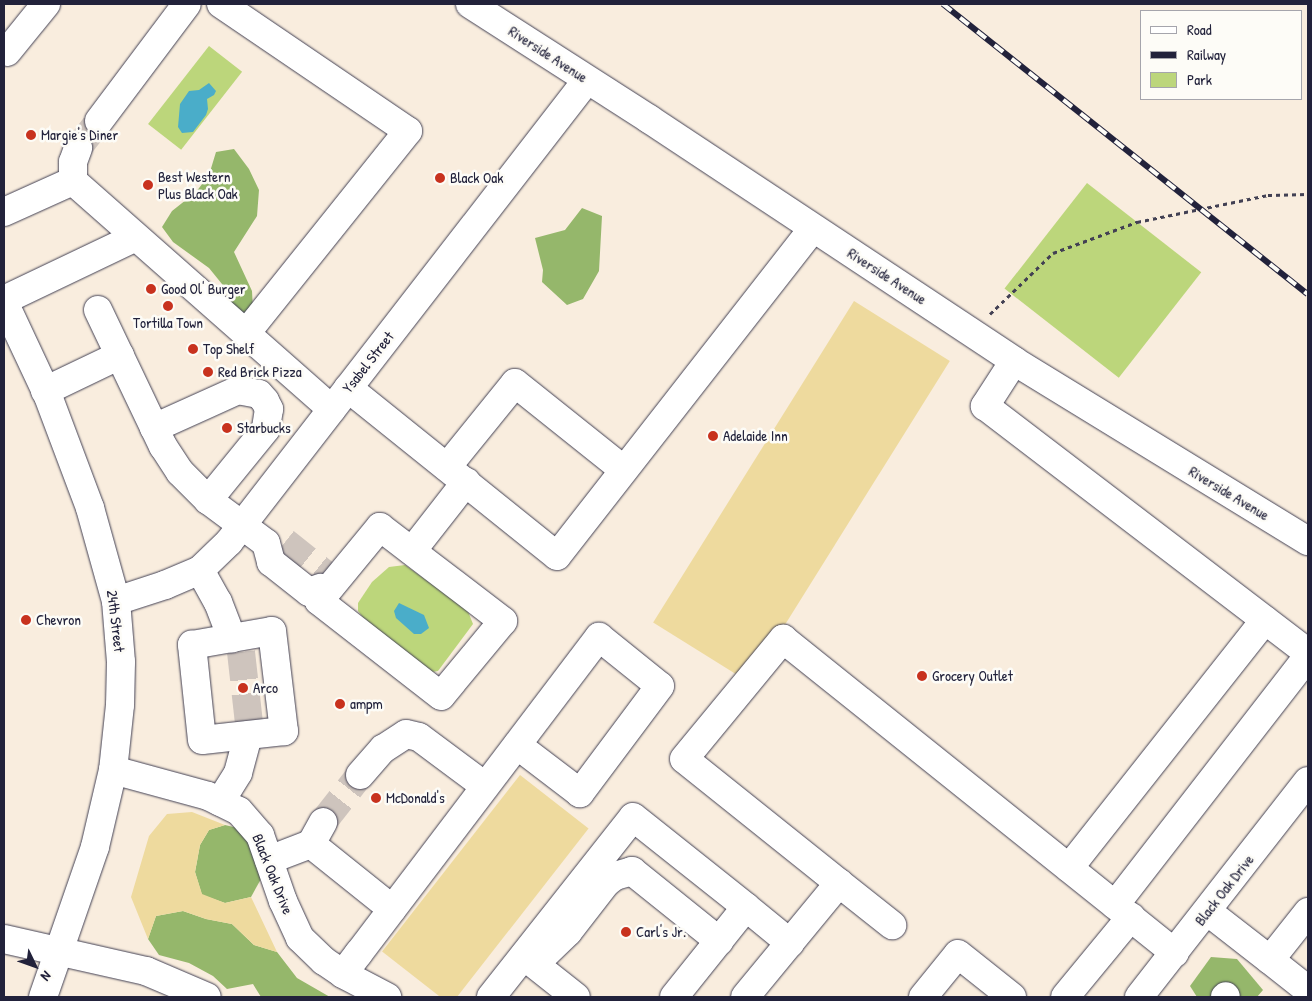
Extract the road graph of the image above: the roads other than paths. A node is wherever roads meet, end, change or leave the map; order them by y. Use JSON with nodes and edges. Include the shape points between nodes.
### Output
{"nodes":[{"id":1,"x":46,"y":4,"type":"edge"},
{"id":2,"x":187,"y":4,"type":"edge"},
{"id":3,"x":221,"y":4,"type":"edge"},
{"id":4,"x":470,"y":4,"type":"edge"},
{"id":5,"x":7,"y":52,"type":"dead end"},
{"id":6,"x":588,"y":80,"type":"junction"},
{"id":7,"x":100,"y":121,"type":"tunnel mouth"},
{"id":8,"x":78,"y":148,"type":"tunnel mouth"},
{"id":9,"x":73,"y":181,"type":"junction"},
{"id":10,"x":4,"y":212,"type":"edge"},
{"id":11,"x":813,"y":228,"type":"junction"},
{"id":12,"x":136,"y":237,"type":"junction"},
{"id":13,"x":4,"y":301,"type":"edge"},
{"id":14,"x":98,"y":310,"type":"dead end"},
{"id":15,"x":246,"y":333,"type":"junction"},
{"id":16,"x":120,"y":356,"type":"junction"},
{"id":17,"x":1014,"y":361,"type":"junction"},
{"id":18,"x":45,"y":391,"type":"junction"},
{"id":19,"x":340,"y":398,"type":"junction"},
{"id":20,"x":154,"y":428,"type":"junction"},
{"id":21,"x":624,"y":470,"type":"junction"},
{"id":22,"x":456,"y":474,"type":"junction"},
{"id":23,"x":208,"y":500,"type":"junction"},
{"id":24,"x":243,"y":524,"type":"junction"},
{"id":25,"x":1308,"y":541,"type":"edge"},
{"id":26,"x":412,"y":551,"type":"junction"},
{"id":27,"x":200,"y":570,"type":"junction"},
{"id":28,"x":323,"y":584,"type":"junction"},
{"id":29,"x":116,"y":601,"type":"junction"},
{"id":30,"x":1265,"y":620,"type":"junction"},
{"id":31,"x":238,"y":643,"type":"junction"},
{"id":32,"x":1308,"y":655,"type":"edge"},
{"id":33,"x":249,"y":731,"type":"junction"},
{"id":34,"x":517,"y":745,"type":"junction"},
{"id":35,"x":113,"y":770,"type":"junction"},
{"id":36,"x":360,"y":775,"type":"tunnel mouth"},
{"id":37,"x":1308,"y":782,"type":"edge"},
{"id":38,"x":485,"y":786,"type":"junction"},
{"id":39,"x":220,"y":802,"type":"junction"},
{"id":40,"x":269,"y":860,"type":"junction"},
{"id":41,"x":1069,"y":868,"type":"junction"},
{"id":42,"x":839,"y":883,"type":"junction"},
{"id":43,"x":746,"y":907,"type":"junction"},
{"id":44,"x":392,"y":909,"type":"junction"},
{"id":45,"x":1123,"y":911,"type":"junction"},
{"id":46,"x":1207,"y":911,"type":"junction"},
{"id":47,"x":1308,"y":912,"type":"edge"},
{"id":48,"x":892,"y":925,"type":"dead end"},
{"id":49,"x":4,"y":938,"type":"edge"},
{"id":50,"x":719,"y":941,"type":"junction"},
{"id":51,"x":790,"y":943,"type":"junction"},
{"id":52,"x":59,"y":951,"type":"junction"},
{"id":53,"x":1175,"y":953,"type":"junction"},
{"id":54,"x":529,"y":960,"type":"junction"},
{"id":55,"x":1270,"y":960,"type":"junction"},
{"id":56,"x":343,"y":974,"type":"junction"},
{"id":57,"x":1308,"y":990,"type":"edge"},
{"id":58,"x":43,"y":997,"type":"edge"},
{"id":59,"x":208,"y":997,"type":"edge"},
{"id":60,"x":388,"y":997,"type":"edge"},
{"id":61,"x":491,"y":997,"type":"edge"},
{"id":62,"x":576,"y":997,"type":"edge"},
{"id":63,"x":674,"y":997,"type":"edge"},
{"id":64,"x":745,"y":997,"type":"edge"},
{"id":65,"x":923,"y":997,"type":"edge"},
{"id":66,"x":1012,"y":997,"type":"edge"},
{"id":67,"x":1065,"y":997,"type":"edge"},
{"id":68,"x":1139,"y":997,"type":"edge"}],
"edges":[{"from":1,"to":5,"type":"main road"},
{"from":2,"to":7,"type":"main road"},
{"from":3,"to":15,"type":"main road","via":[[408,130]]},
{"from":4,"to":6,"type":"main road","name":"Riverside Avenue"},
{"from":6,"to":11,"type":"main road","name":"Riverside Avenue"},
{"from":6,"to":19,"type":"main road","name":"Ysabel Street"},
{"from":8,"to":9,"type":"main road"},
{"from":9,"to":10,"type":"main road"},
{"from":9,"to":12,"type":"main road"},
{"from":11,"to":17,"type":"main road","name":"Riverside Avenue"},
{"from":11,"to":21,"type":"main road"},
{"from":12,"to":13,"type":"main road"},
{"from":12,"to":15,"type":"main road"},
{"from":13,"to":18,"type":"main road","name":"24th Street"},
{"from":14,"to":16,"type":"main road"},
{"from":15,"to":19,"type":"main road"},
{"from":16,"to":18,"type":"main road"},
{"from":16,"to":20,"type":"main road"},
{"from":17,"to":25,"type":"main road","name":"Riverside Avenue"},
{"from":17,"to":30,"type":"main road","via":[[985,406]]},
{"from":18,"to":29,"type":"main road","name":"24th Street","via":[[90,508]]},
{"from":19,"to":22,"type":"main road"},
{"from":19,"to":24,"type":"main road","name":"Ysabel Street"},
{"from":20,"to":23,"type":"main road","via":[[180,472]]},
{"from":20,"to":23,"type":"main road","via":[[238,390],[259,394],[265,401],[269,409],[266,429]]},
{"from":21,"to":22,"type":"main road","via":[[557,556]]},
{"from":21,"to":22,"type":"main road","via":[[514,383]]},
{"from":22,"to":26,"type":"main road"},
{"from":23,"to":24,"type":"main road"},
{"from":24,"to":27,"type":"main road","name":"Ysabel Street"},
{"from":24,"to":28,"type":"main road","via":[[276,542],[271,562],[309,592]]},
{"from":26,"to":28,"type":"main road","via":[[380,527]]},
{"from":26,"to":28,"type":"main road","via":[[503,621],[440,696],[320,600]]},
{"from":27,"to":29,"type":"main road","name":"Ysabel Street"},
{"from":27,"to":31,"type":"main road"},
{"from":29,"to":35,"type":"main road","name":"24th Street","via":[[121,662]]},
{"from":30,"to":32,"type":"main road"},
{"from":30,"to":41,"type":"main road"},
{"from":31,"to":33,"type":"main road","via":[[272,631],[284,731]]},
{"from":31,"to":33,"type":"main road","via":[[192,645],[202,740]]},
{"from":32,"to":45,"type":"main road"},
{"from":33,"to":39,"type":"main road","via":[[238,773]]},
{"from":34,"to":34,"type":"main road","via":[[580,793],[660,686],[599,637]]},
{"from":34,"to":38,"type":"main road"},
{"from":35,"to":39,"type":"main road","name":"Black Oak Drive"},
{"from":35,"to":52,"type":"main road","name":"24th Street","via":[[95,847]]},
{"from":36,"to":38,"type":"main road","via":[[383,749],[406,734],[419,736]]},
{"from":37,"to":46,"type":"main road","name":"Black Oak Drive"},
{"from":38,"to":44,"type":"main road"},
{"from":39,"to":40,"type":"main road","name":"Black Oak Drive","via":[[239,811],[260,835]]},
{"from":40,"to":44,"type":"main road","via":[[317,833]]},
{"from":40,"to":56,"type":"main road","name":"Black Oak Drive","via":[[283,902],[300,938]]},
{"from":41,"to":42,"type":"main road","via":[[783,639],[684,759]]},
{"from":41,"to":45,"type":"main road"},
{"from":42,"to":48,"type":"main road"},
{"from":42,"to":51,"type":"main road"},
{"from":43,"to":50,"type":"main road"},
{"from":43,"to":51,"type":"main road"},
{"from":43,"to":54,"type":"main road","via":[[633,817]]},
{"from":44,"to":56,"type":"main road"},
{"from":45,"to":53,"type":"main road"},
{"from":45,"to":67,"type":"main road"},
{"from":46,"to":53,"type":"main road","name":"Black Oak Drive"},
{"from":46,"to":55,"type":"main road"},
{"from":47,"to":55,"type":"main road"},
{"from":49,"to":52,"type":"main road"},
{"from":50,"to":54,"type":"main road","via":[[632,871],[615,876],[606,883],[568,932]]},
{"from":50,"to":63,"type":"main road"},
{"from":51,"to":64,"type":"main road"},
{"from":52,"to":58,"type":"main road","name":"24th Street"},
{"from":52,"to":59,"type":"main road","via":[[146,971]]},
{"from":53,"to":68,"type":"main road","name":"Black Oak Drive"},
{"from":54,"to":61,"type":"main road"},
{"from":54,"to":62,"type":"main road"},
{"from":55,"to":57,"type":"main road"},
{"from":56,"to":60,"type":"main road","name":"Black Oak Drive"},
{"from":65,"to":66,"type":"main road","via":[[958,954]]}]}
